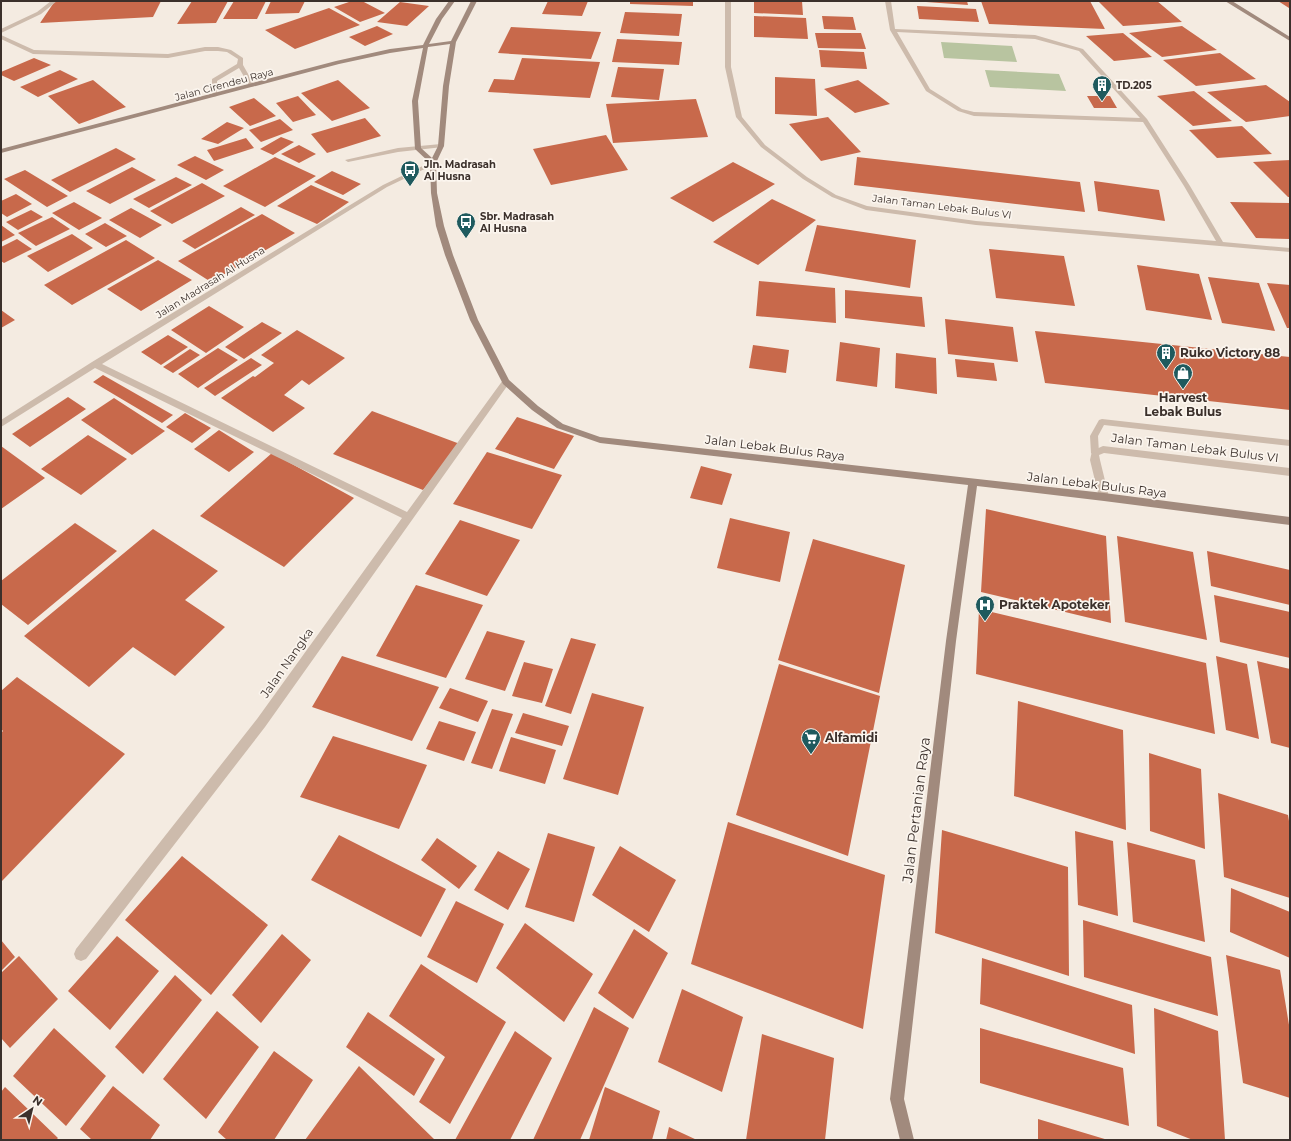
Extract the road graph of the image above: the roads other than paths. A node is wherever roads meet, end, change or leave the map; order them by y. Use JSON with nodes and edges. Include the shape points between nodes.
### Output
{"nodes":[{"id":1,"x":54,"y":1,"type":"edge"},
{"id":2,"x":452,"y":1,"type":"edge"},
{"id":3,"x":474,"y":1,"type":"edge"},
{"id":4,"x":728,"y":1,"type":"edge"},
{"id":5,"x":888,"y":1,"type":"edge"},
{"id":6,"x":1228,"y":1,"type":"edge"},
{"id":7,"x":893,"y":30,"type":"junction"},
{"id":8,"x":1,"y":31,"type":"edge"},
{"id":9,"x":1,"y":37,"type":"edge"},
{"id":10,"x":1290,"y":39,"type":"edge"},
{"id":11,"x":453,"y":42,"type":"junction"},
{"id":12,"x":426,"y":45,"type":"junction"},
{"id":13,"x":240,"y":65,"type":"junction"},
{"id":14,"x":252,"y":86,"type":"junction"},
{"id":15,"x":214,"y":96,"type":"junction"},
{"id":16,"x":1145,"y":120,"type":"junction"},
{"id":17,"x":441,"y":146,"type":"junction"},
{"id":18,"x":418,"y":149,"type":"junction"},
{"id":19,"x":1,"y":151,"type":"edge"},
{"id":20,"x":348,"y":160,"type":"dead end"},
{"id":21,"x":433,"y":163,"type":"junction"},
{"id":22,"x":1221,"y":244,"type":"junction"},
{"id":23,"x":1290,"y":250,"type":"edge"},
{"id":24,"x":95,"y":364,"type":"junction"},
{"id":25,"x":506,"y":382,"type":"junction"},
{"id":26,"x":1,"y":424,"type":"edge"},
{"id":27,"x":1290,"y":442,"type":"edge"},
{"id":28,"x":1095,"y":453,"type":"junction"},
{"id":29,"x":1290,"y":472,"type":"edge"},
{"id":30,"x":973,"y":483,"type":"junction"},
{"id":31,"x":1104,"y":497,"type":"junction"},
{"id":32,"x":408,"y":517,"type":"junction"},
{"id":33,"x":1290,"y":521,"type":"edge"},
{"id":34,"x":81,"y":954,"type":"dead end"},
{"id":35,"x":907,"y":1140,"type":"edge"}],
"edges":[{"from":1,"to":8,"type":"street","via":[[39,13]]},
{"from":2,"to":12,"type":"main road","via":[[439,19]]},
{"from":3,"to":11,"type":"main road","name":"Jalan Lebak Bulus Raya"},
{"from":4,"to":22,"type":"street","name":"Jalan Taman Lebak Bulus VI","via":[[728,66],[739,117],[763,146],[834,196],[866,208],[976,223]]},
{"from":5,"to":7,"type":"street"},
{"from":6,"to":10,"type":"main road"},
{"from":7,"to":16,"type":"street","via":[[1035,37],[1067,44],[1081,50]]},
{"from":7,"to":16,"type":"street","via":[[928,90],[960,110],[974,114]]},
{"from":9,"to":13,"type":"street","via":[[33,52],[168,56],[218,49],[236,54],[241,59]]},
{"from":11,"to":12,"type":"main road","name":"Jalan Cirendeu Raya"},
{"from":11,"to":17,"type":"main road","name":"Jalan Lebak Bulus Raya"},
{"from":12,"to":14,"type":"main road","name":"Jalan Cirendeu Raya","via":[[338,62]]},
{"from":12,"to":18,"type":"main road","via":[[415,101]]},
{"from":13,"to":14,"type":"street"},
{"from":13,"to":15,"type":"street","via":[[214,80]]},
{"from":14,"to":15,"type":"main road","name":"Jalan Cirendeu Raya"},
{"from":15,"to":19,"type":"main road","name":"Jalan Cirendeu Raya"},
{"from":16,"to":22,"type":"street"},
{"from":17,"to":18,"type":"street"},
{"from":17,"to":21,"type":"main road","name":"Jalan Lebak Bulus Raya"},
{"from":18,"to":20,"type":"street","via":[[398,150]]},
{"from":18,"to":21,"type":"main road"},
{"from":21,"to":24,"type":"street","name":"Jalan Madrasah Al Husna","via":[[385,186]]},
{"from":21,"to":25,"type":"main road","name":"Jalan Lebak Bulus Raya","via":[[434,193],[449,255],[474,320]]},
{"from":22,"to":23,"type":"street","name":"Jalan Taman Lebak Bulus VI"},
{"from":24,"to":26,"type":"street","name":"Jalan Madrasah Al Husna"},
{"from":24,"to":32,"type":"street"},
{"from":25,"to":30,"type":"main road","name":"Jalan Lebak Bulus Raya","via":[[560,426],[600,440]]},
{"from":25,"to":32,"type":"street","name":"Jalan Nangka"},
{"from":27,"to":28,"type":"street","via":[[1102,422],[1094,436]]},
{"from":28,"to":29,"type":"street","name":"Jalan Taman Lebak Bulus VI","via":[[1103,449]]},
{"from":28,"to":31,"type":"street","name":"Jalan Taman Lebak Bulus VI"},
{"from":30,"to":31,"type":"main road","name":"Jalan Lebak Bulus Raya"},
{"from":30,"to":35,"type":"main road","name":"Jalan Pertanian Raya","via":[[950,649],[897,1099]]},
{"from":31,"to":33,"type":"main road","name":"Jalan Lebak Bulus Raya"},
{"from":32,"to":34,"type":"street","name":"Jalan Nangka","via":[[261,723]]}]}
